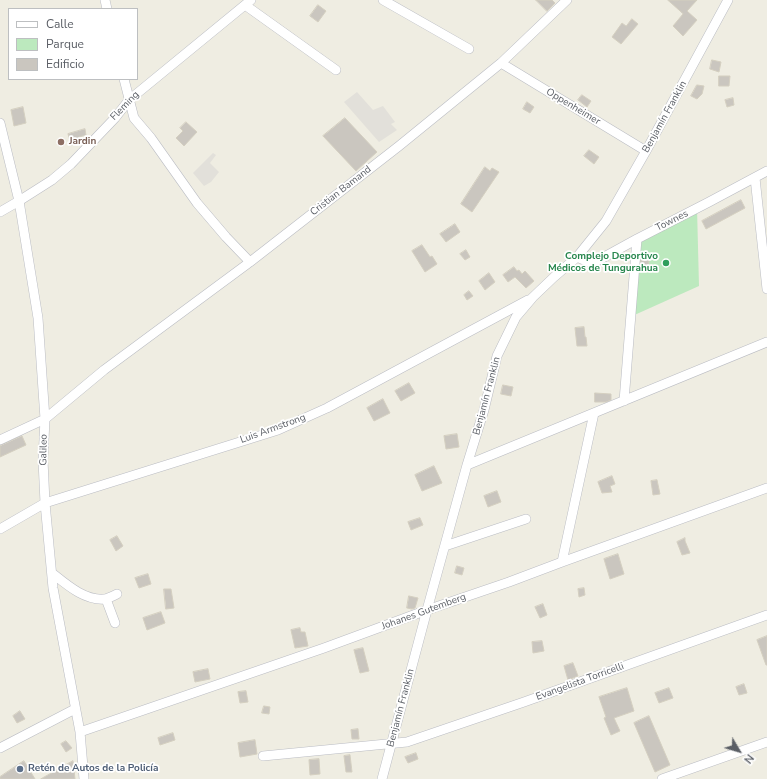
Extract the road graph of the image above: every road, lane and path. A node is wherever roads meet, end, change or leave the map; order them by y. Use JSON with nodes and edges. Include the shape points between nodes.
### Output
{"nodes":[{"id":1,"x":383,"y":0,"type":"edge"},
{"id":2,"x":567,"y":0,"type":"edge"},
{"id":3,"x":728,"y":0,"type":"edge"},
{"id":4,"x":248,"y":2,"type":"edge"},
{"id":5,"x":469,"y":49,"type":"dead end"},
{"id":6,"x":501,"y":62,"type":"junction"},
{"id":7,"x":336,"y":70,"type":"dead end"},
{"id":8,"x":124,"y":80,"type":"edge"},
{"id":9,"x":129,"y":100,"type":"junction"},
{"id":10,"x":0,"y":124,"type":"edge"},
{"id":11,"x":646,"y":151,"type":"junction"},
{"id":12,"x":767,"y":171,"type":"edge"},
{"id":13,"x":755,"y":178,"type":"junction"},
{"id":14,"x":19,"y":201,"type":"junction"},
{"id":15,"x":0,"y":212,"type":"edge"},
{"id":16,"x":637,"y":239,"type":"junction"},
{"id":17,"x":577,"y":257,"type":"junction"},
{"id":18,"x":250,"y":262,"type":"junction"},
{"id":19,"x":767,"y":289,"type":"edge"},
{"id":20,"x":533,"y":297,"type":"junction"},
{"id":21,"x":767,"y":342,"type":"edge"},
{"id":22,"x":624,"y":401,"type":"junction"},
{"id":23,"x":594,"y":413,"type":"junction"},
{"id":24,"x":45,"y":419,"type":"junction"},
{"id":25,"x":0,"y":440,"type":"edge"},
{"id":26,"x":467,"y":465,"type":"junction"},
{"id":27,"x":767,"y":488,"type":"edge"},
{"id":28,"x":45,"y":503,"type":"junction"},
{"id":29,"x":526,"y":519,"type":"dead end"},
{"id":30,"x":0,"y":529,"type":"edge"},
{"id":31,"x":445,"y":546,"type":"junction"},
{"id":32,"x":562,"y":562,"type":"junction"},
{"id":33,"x":52,"y":573,"type":"junction"},
{"id":34,"x":117,"y":594,"type":"dead end"},
{"id":35,"x":106,"y":599,"type":"junction"},
{"id":36,"x":427,"y":610,"type":"junction"},
{"id":37,"x":767,"y":615,"type":"edge"},
{"id":38,"x":116,"y":623,"type":"dead end"},
{"id":39,"x":75,"y":709,"type":"junction"},
{"id":40,"x":80,"y":732,"type":"junction"},
{"id":41,"x":767,"y":742,"type":"edge"},
{"id":42,"x":391,"y":744,"type":"junction"},
{"id":43,"x":0,"y":748,"type":"edge"},
{"id":44,"x":263,"y":756,"type":"dead end"},
{"id":45,"x":84,"y":779,"type":"edge"},
{"id":46,"x":382,"y":779,"type":"edge"},
{"id":47,"x":662,"y":779,"type":"edge"}],
"edges":[{"from":1,"to":5,"type":"street"},
{"from":2,"to":6,"type":"street","name":"Cristian Bamand"},
{"from":3,"to":11,"type":"street","name":"Benjamín Franklin"},
{"from":4,"to":7,"type":"street"},
{"from":4,"to":9,"type":"street","name":"Fleming"},
{"from":6,"to":11,"type":"street","name":"Oppenheimer"},
{"from":6,"to":18,"type":"street","name":"Cristian Bamand","via":[[399,146]]},
{"from":8,"to":9,"type":"street"},
{"from":9,"to":14,"type":"street","name":"Fleming","via":[[71,164],[52,180]]},
{"from":9,"to":18,"type":"street","via":[[134,118],[198,203]]},
{"from":10,"to":14,"type":"street","name":"Galileo"},
{"from":11,"to":17,"type":"street","name":"Benjamín Franklin","via":[[606,221]]},
{"from":12,"to":13,"type":"street","name":"Townes"},
{"from":13,"to":16,"type":"street","name":"Townes"},
{"from":13,"to":19,"type":"street"},
{"from":14,"to":15,"type":"street","name":"Fleming"},
{"from":14,"to":24,"type":"street","name":"Galileo","via":[[38,318]]},
{"from":16,"to":17,"type":"street","name":"Townes","via":[[592,263]]},
{"from":16,"to":22,"type":"street"},
{"from":17,"to":20,"type":"street","name":"Benjamín Franklin"},
{"from":18,"to":24,"type":"street","name":"Cristian Bamand","via":[[104,370]]},
{"from":20,"to":26,"type":"street","name":"Benjamín Franklin","via":[[516,317],[497,356]]},
{"from":20,"to":28,"type":"street","name":"Luis Armstrong","via":[[327,408],[278,430]]},
{"from":21,"to":22,"type":"street"},
{"from":22,"to":23,"type":"street"},
{"from":23,"to":26,"type":"street"},
{"from":23,"to":32,"type":"street"},
{"from":24,"to":25,"type":"street","name":"Cristian Bamand"},
{"from":24,"to":28,"type":"street","name":"Galileo"},
{"from":26,"to":31,"type":"street","name":"Benjamín Franklin"},
{"from":27,"to":32,"type":"street","name":"Johanes Gutemberg"},
{"from":28,"to":30,"type":"street","name":"Luis Armstrong"},
{"from":28,"to":33,"type":"street","name":"Galileo"},
{"from":29,"to":31,"type":"street"},
{"from":31,"to":36,"type":"street","name":"Benjamín Franklin"},
{"from":32,"to":36,"type":"street","name":"Johanes Gutemberg"},
{"from":33,"to":35,"type":"street","via":[[77,592]]},
{"from":33,"to":39,"type":"street","name":"Galileo"},
{"from":34,"to":35,"type":"street"},
{"from":35,"to":38,"type":"street"},
{"from":36,"to":40,"type":"street","name":"Johanes Gutemberg"},
{"from":36,"to":42,"type":"street","name":"Benjamín Franklin"},
{"from":37,"to":42,"type":"street","name":"Evangelista Torricelli","via":[[524,702],[407,742]]},
{"from":39,"to":40,"type":"street","name":"Galileo"},
{"from":39,"to":43,"type":"street"},
{"from":40,"to":45,"type":"street","name":"Galileo"},
{"from":41,"to":47,"type":"street"},
{"from":42,"to":44,"type":"street","name":"Evangelista Torricelli"},
{"from":42,"to":46,"type":"street","name":"Benjamín Franklin"}]}
